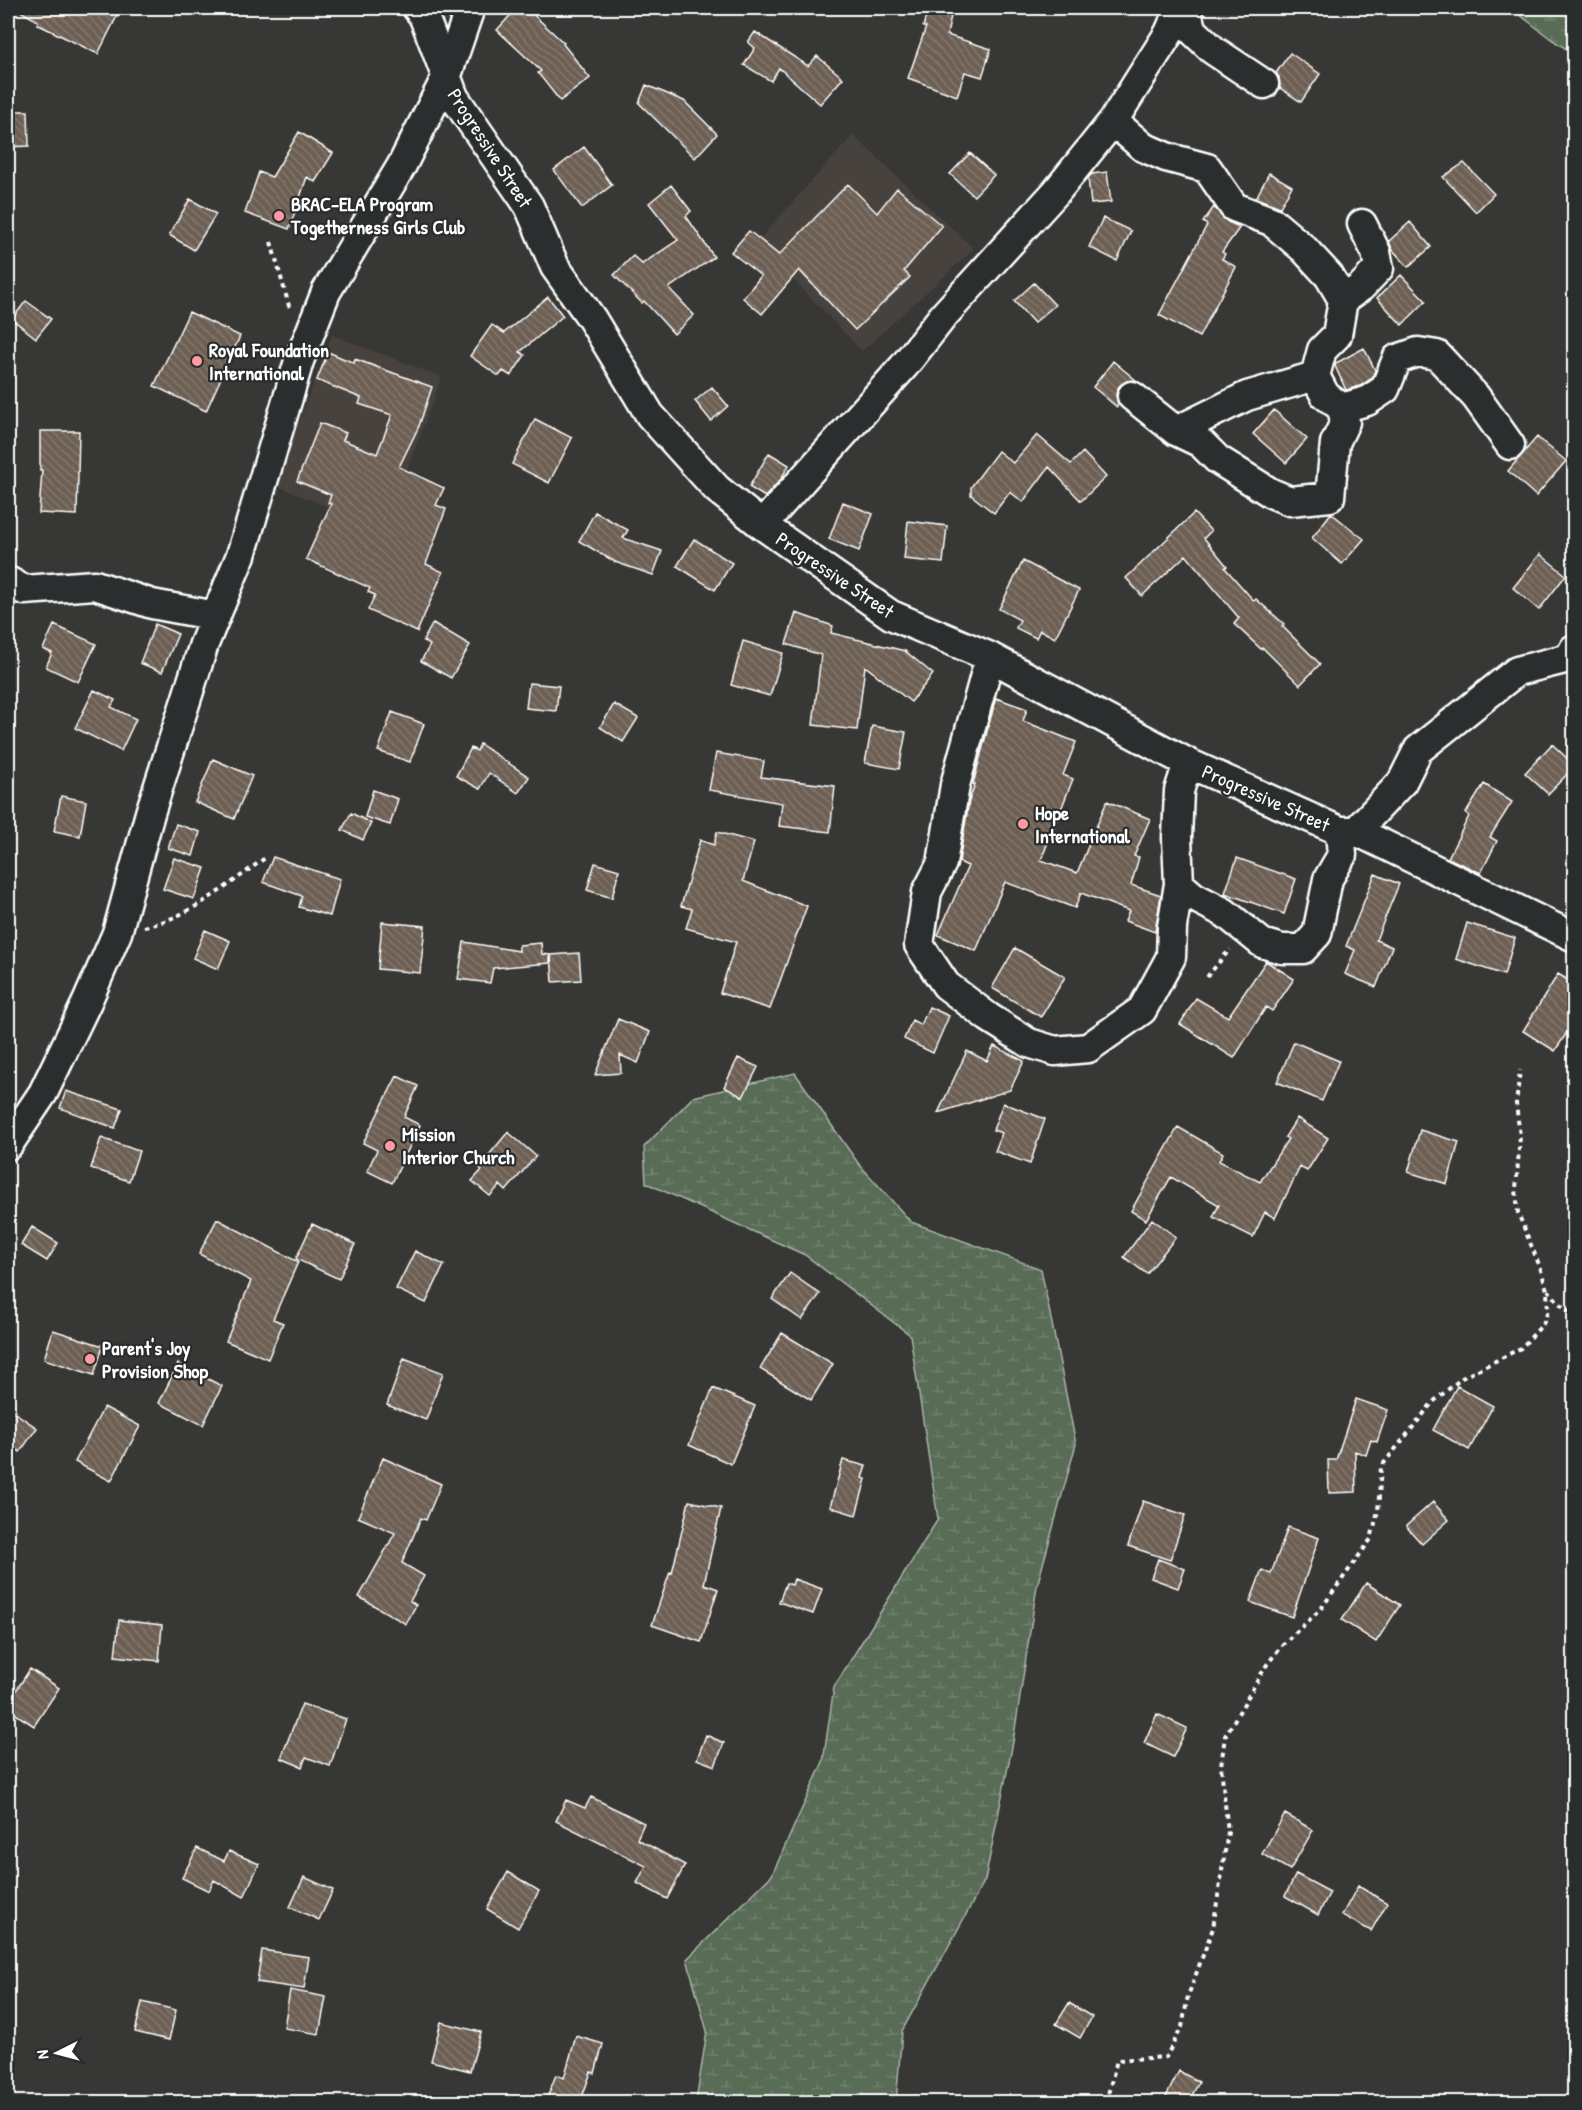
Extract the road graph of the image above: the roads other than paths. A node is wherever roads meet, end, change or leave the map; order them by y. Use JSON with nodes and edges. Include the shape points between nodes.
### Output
{"nodes":[{"id":1,"x":417,"y":8,"type":"edge"},
{"id":2,"x":470,"y":8,"type":"edge"},
{"id":3,"x":1180,"y":8,"type":"edge"},
{"id":4,"x":1186,"y":8,"type":"edge"},
{"id":5,"x":446,"y":78,"type":"junction"},
{"id":6,"x":1264,"y":84,"type":"dead end"},
{"id":7,"x":1113,"y":121,"type":"junction"},
{"id":8,"x":1362,"y":224,"type":"dead end"},
{"id":9,"x":1343,"y":300,"type":"junction"},
{"id":10,"x":1315,"y":376,"type":"junction"},
{"id":11,"x":1132,"y":396,"type":"dead end"},
{"id":12,"x":1342,"y":408,"type":"junction"},
{"id":13,"x":1176,"y":431,"type":"junction"},
{"id":14,"x":1510,"y":445,"type":"dead end"},
{"id":15,"x":762,"y":525,"type":"junction"},
{"id":16,"x":8,"y":581,"type":"edge"},
{"id":17,"x":216,"y":616,"type":"junction"},
{"id":18,"x":1575,"y":649,"type":"edge"},
{"id":19,"x":990,"y":657,"type":"junction"},
{"id":20,"x":1188,"y":764,"type":"junction"},
{"id":21,"x":1348,"y":831,"type":"junction"},
{"id":22,"x":1179,"y":884,"type":"junction"},
{"id":23,"x":1575,"y":937,"type":"edge"},
{"id":24,"x":8,"y":1145,"type":"edge"}],
"edges":[{"from":1,"to":5,"type":"street","name":"Progressive Street"},
{"from":2,"to":5,"type":"street"},
{"from":3,"to":7,"type":"street","via":[[1169,33]]},
{"from":4,"to":6,"type":"street","via":[[1191,30]]},
{"from":5,"to":15,"type":"street","name":"Progressive Street","via":[[454,97],[529,206],[555,267],[592,319],[650,415],[717,489]]},
{"from":5,"to":17,"type":"street","via":[[402,165],[326,292],[299,361],[241,555]]},
{"from":7,"to":9,"type":"street","via":[[1143,147],[1207,168],[1234,207],[1271,221],[1304,249],[1329,276]]},
{"from":7,"to":15,"type":"street","via":[[1056,192]]},
{"from":8,"to":9,"type":"street","via":[[1379,268]]},
{"from":9,"to":10,"type":"street","via":[[1337,335],[1322,350]]},
{"from":10,"to":12,"type":"street","via":[[1325,395]]},
{"from":10,"to":13,"type":"street","via":[[1247,396]]},
{"from":11,"to":13,"type":"street"},
{"from":12,"to":13,"type":"street","via":[[1345,422],[1335,443],[1330,497],[1290,501],[1271,493],[1217,459],[1202,443]]},
{"from":12,"to":14,"type":"street","via":[[1367,401],[1385,389],[1397,359],[1418,352],[1437,355],[1476,397]]},
{"from":15,"to":19,"type":"street","name":"Progressive Street","via":[[891,615]]},
{"from":16,"to":17,"type":"street","via":[[24,590],[94,585],[152,604]]},
{"from":17,"to":24,"type":"street","via":[[160,780],[117,933],[43,1093]]},
{"from":18,"to":21,"type":"street","via":[[1569,658],[1517,671],[1418,750],[1402,782]]},
{"from":19,"to":20,"type":"street","name":"Progressive Street"},
{"from":19,"to":22,"type":"street","via":[[955,785],[942,863],[927,892],[919,945],[946,985],[1029,1043],[1055,1051],[1088,1048],[1142,1010],[1172,957]]},
{"from":20,"to":21,"type":"street","name":"Progressive Street"},
{"from":20,"to":22,"type":"street","via":[[1179,791]]},
{"from":21,"to":22,"type":"street","via":[[1342,855],[1328,879],[1317,934],[1303,949],[1282,949],[1263,943]]},
{"from":21,"to":23,"type":"street","name":"Progressive Street"}]}
